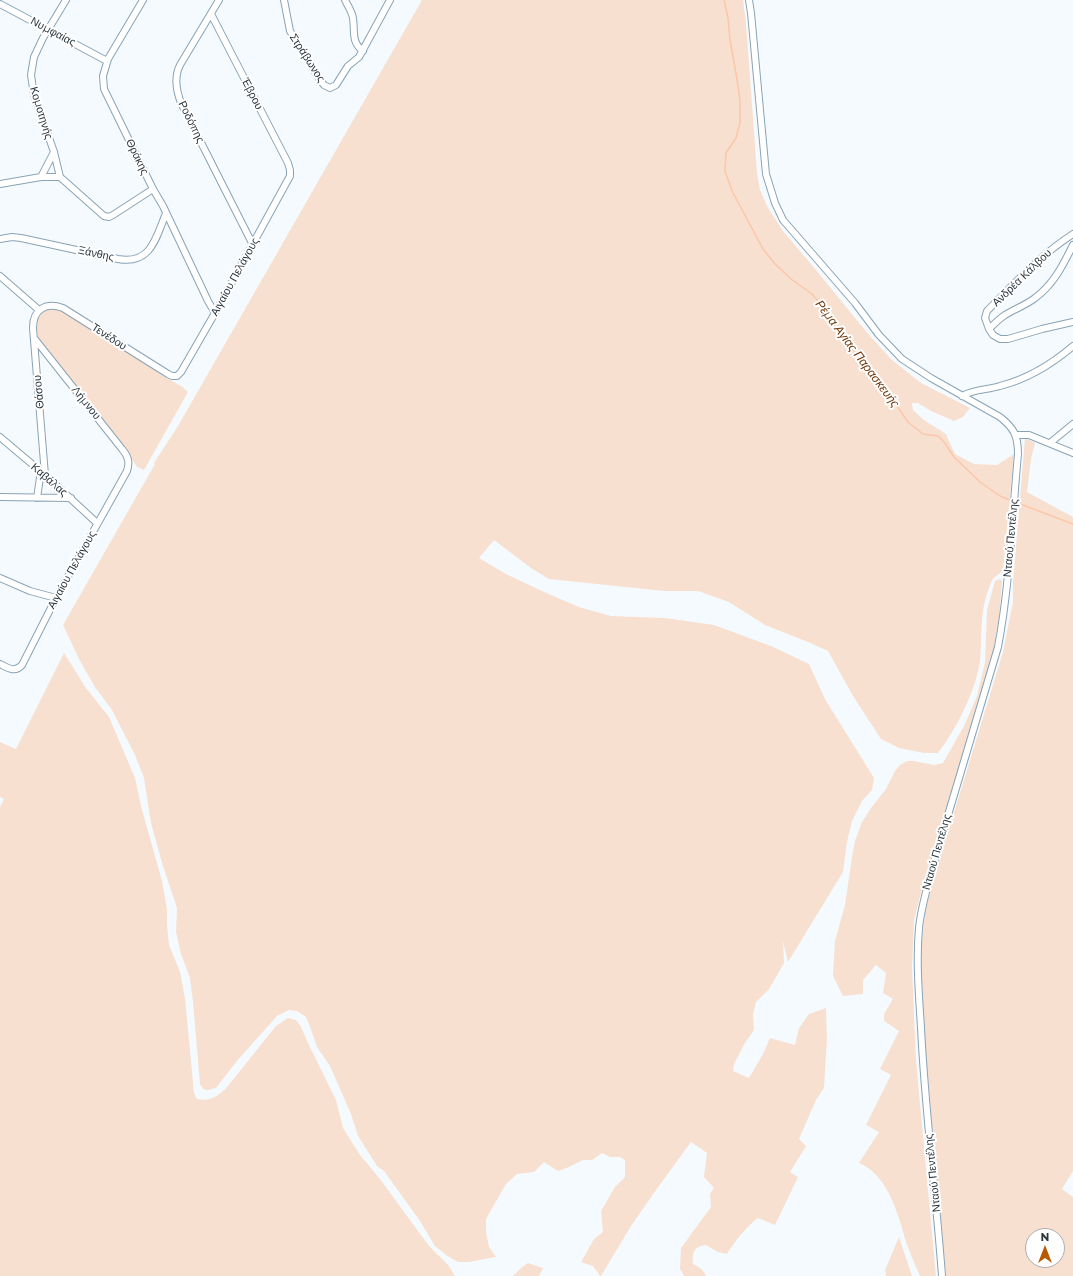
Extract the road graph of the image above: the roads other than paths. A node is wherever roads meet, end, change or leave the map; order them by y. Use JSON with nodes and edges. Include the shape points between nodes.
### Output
{"nodes":[{"id":1,"x":66,"y":0,"type":"edge"},
{"id":2,"x":143,"y":0,"type":"edge"},
{"id":3,"x":219,"y":0,"type":"edge"},
{"id":4,"x":284,"y":0,"type":"edge"},
{"id":5,"x":346,"y":0,"type":"edge"},
{"id":6,"x":390,"y":0,"type":"edge"},
{"id":7,"x":749,"y":0,"type":"edge"},
{"id":8,"x":0,"y":4,"type":"edge"},
{"id":9,"x":211,"y":14,"type":"junction"},
{"id":10,"x":48,"y":29,"type":"junction"},
{"id":11,"x":363,"y":51,"type":"junction"},
{"id":12,"x":107,"y":61,"type":"junction"},
{"id":13,"x":54,"y":152,"type":"junction"},
{"id":14,"x":290,"y":174,"type":"joint"},
{"id":15,"x":41,"y":177,"type":"junction"},
{"id":16,"x":60,"y":177,"type":"junction"},
{"id":17,"x":0,"y":184,"type":"edge"},
{"id":18,"x":153,"y":189,"type":"junction"},
{"id":19,"x":166,"y":213,"type":"junction"},
{"id":20,"x":1073,"y":234,"type":"edge"},
{"id":21,"x":0,"y":239,"type":"edge"},
{"id":22,"x":253,"y":245,"type":"junction"},
{"id":23,"x":1073,"y":245,"type":"edge"},
{"id":24,"x":0,"y":276,"type":"edge"},
{"id":25,"x":40,"y":310,"type":"junction"},
{"id":26,"x":215,"y":313,"type":"junction"},
{"id":27,"x":1073,"y":322,"type":"edge"},
{"id":28,"x":989,"y":329,"type":"junction"},
{"id":29,"x":34,"y":338,"type":"junction"},
{"id":30,"x":1073,"y":346,"type":"edge"},
{"id":31,"x":176,"y":376,"type":"joint"},
{"id":32,"x":962,"y":396,"type":"junction"},
{"id":33,"x":1073,"y":424,"type":"edge"},
{"id":34,"x":1016,"y":435,"type":"junction"},
{"id":35,"x":0,"y":438,"type":"edge"},
{"id":36,"x":1050,"y":443,"type":"junction"},
{"id":37,"x":1073,"y":453,"type":"edge"},
{"id":38,"x":127,"y":471,"type":"joint"},
{"id":39,"x":43,"y":473,"type":"junction"},
{"id":40,"x":0,"y":497,"type":"edge"},
{"id":41,"x":38,"y":498,"type":"junction"},
{"id":42,"x":71,"y":498,"type":"junction"},
{"id":43,"x":97,"y":523,"type":"junction"},
{"id":44,"x":0,"y":578,"type":"edge"},
{"id":45,"x":56,"y":598,"type":"junction"},
{"id":46,"x":0,"y":664,"type":"edge"},
{"id":47,"x":942,"y":1276,"type":"edge"}],
"edges":[{"from":1,"to":10,"type":"street","name":"Κομοτηνής"},
{"from":2,"to":12,"type":"street","name":"Θράκης"},
{"from":3,"to":9,"type":"street","name":"Ροδόπης"},
{"from":4,"to":11,"type":"street","name":"Στράβωνος","via":[[292,36],[326,87],[332,88],[337,84],[348,66]]},
{"from":5,"to":11,"type":"street","via":[[353,18],[355,43]]},
{"from":6,"to":11,"type":"street"},
{"from":7,"to":32,"type":"street","via":[[766,174],[775,203],[784,220],[879,335],[902,359]]},
{"from":8,"to":10,"type":"street","name":"Νυμφαίας"},
{"from":9,"to":14,"type":"street","name":"Έβρου","via":[[288,163]]},
{"from":9,"to":22,"type":"street","name":"Ροδόπης","via":[[178,69],[177,91]]},
{"from":10,"to":12,"type":"street","name":"Νυμφαίας"},
{"from":10,"to":13,"type":"street","name":"Κομοτηνής","via":[[35,54],[32,75],[37,105]]},
{"from":12,"to":18,"type":"street","name":"Θράκης","via":[[103,76],[105,93]]},
{"from":13,"to":15,"type":"street","name":"Κομοτηνής"},
{"from":13,"to":16,"type":"street","name":"Κομοτηνής"},
{"from":14,"to":22,"type":"street","name":"Αιγαίου Πελάγους"},
{"from":15,"to":16,"type":"street"},
{"from":15,"to":17,"type":"street"},
{"from":16,"to":18,"type":"street","via":[[107,217]]},
{"from":18,"to":19,"type":"street","name":"Θράκης"},
{"from":19,"to":21,"type":"street","name":"Ξάνθης","via":[[150,250],[134,260],[118,259],[21,238]]},
{"from":19,"to":26,"type":"street","name":"Θράκης"},
{"from":20,"to":28,"type":"street","name":"Ανδρέα Κάλβου","via":[[1035,262],[987,311],[985,318]]},
{"from":22,"to":26,"type":"street","name":"Αιγαίου Πελάγους"},
{"from":23,"to":28,"type":"street","via":[[1055,278],[1036,298],[997,321]]},
{"from":24,"to":25,"type":"street"},
{"from":25,"to":29,"type":"street","name":"Θάσου","via":[[34,318]]},
{"from":25,"to":31,"type":"street","name":"Τενέδου","via":[[51,306],[66,310],[168,374]]},
{"from":26,"to":31,"type":"street","name":"Αιγαίου Πελάγους","via":[[181,372]]},
{"from":27,"to":28,"type":"street","via":[[1008,339],[1000,339]]},
{"from":29,"to":38,"type":"street","name":"Λήμνου","via":[[125,452],[129,462]]},
{"from":29,"to":39,"type":"street","name":"Θάσου"},
{"from":30,"to":32,"type":"street","via":[[1019,380],[999,387],[973,390]]},
{"from":32,"to":34,"type":"street","via":[[1008,423]]},
{"from":33,"to":36,"type":"street"},
{"from":34,"to":36,"type":"street","via":[[1029,435]]},
{"from":34,"to":47,"type":"street","name":"Νταού Πεντέλης","via":[[1018,454],[1015,491],[1006,596],[998,647],[932,869],[919,928],[918,979],[922,1054]]},
{"from":35,"to":39,"type":"street","name":"Καβάλας"},
{"from":36,"to":37,"type":"street"},
{"from":38,"to":43,"type":"street","name":"Αιγαίου Πελάγους"},
{"from":39,"to":41,"type":"street","name":"Θάσου"},
{"from":39,"to":42,"type":"street","name":"Καβάλας"},
{"from":40,"to":41,"type":"street"},
{"from":41,"to":42,"type":"street"},
{"from":42,"to":43,"type":"street","name":"Καβάλας"},
{"from":43,"to":45,"type":"street","name":"Αιγαίου Πελάγους"},
{"from":44,"to":45,"type":"street","via":[[30,591]]},
{"from":45,"to":46,"type":"street","name":"Αιγαίου Πελάγους","via":[[22,665],[12,670]]}]}
